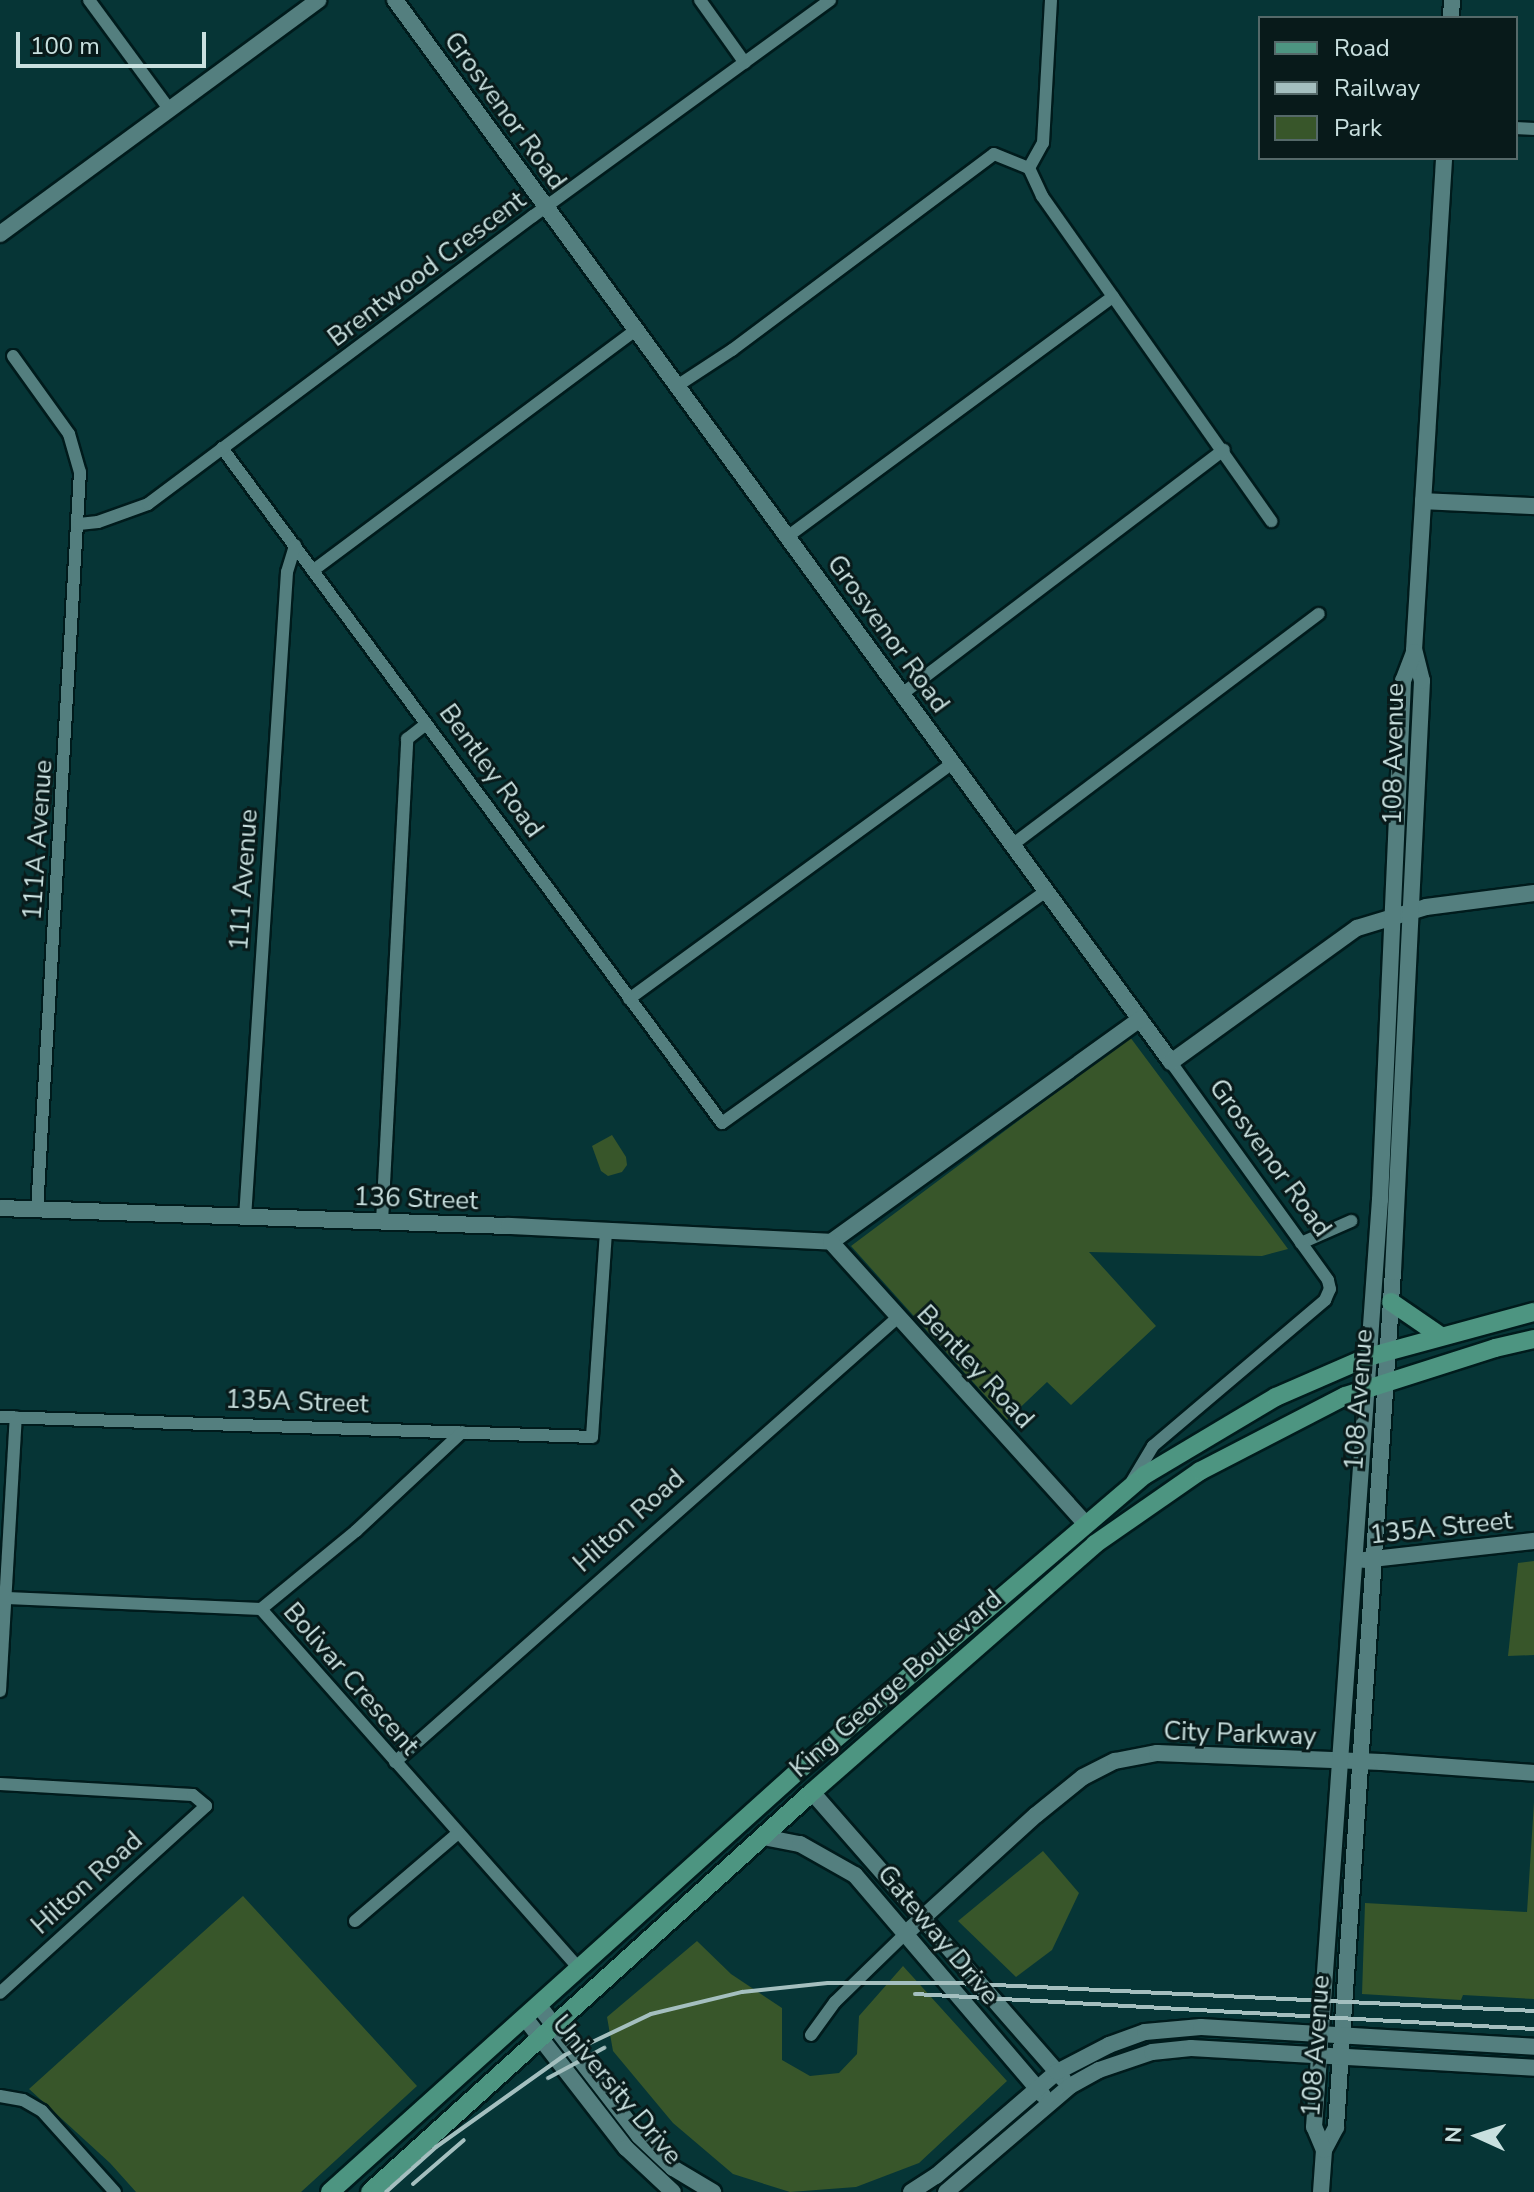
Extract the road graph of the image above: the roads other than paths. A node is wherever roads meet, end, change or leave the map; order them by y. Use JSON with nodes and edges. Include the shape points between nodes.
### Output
{"nodes":[{"id":1,"x":89,"y":0,"type":"edge"},
{"id":2,"x":318,"y":0,"type":"edge"},
{"id":3,"x":395,"y":0,"type":"edge"},
{"id":4,"x":700,"y":0,"type":"edge"},
{"id":5,"x":830,"y":0,"type":"edge"},
{"id":6,"x":1051,"y":0,"type":"edge"},
{"id":7,"x":745,"y":63,"type":"junction"},
{"id":8,"x":169,"y":109,"type":"junction"},
{"id":9,"x":1444,"y":160,"type":"edge"},
{"id":10,"x":1029,"y":168,"type":"junction"},
{"id":11,"x":546,"y":208,"type":"junction"},
{"id":12,"x":0,"y":234,"type":"edge"},
{"id":13,"x":1113,"y":297,"type":"junction"},
{"id":14,"x":636,"y":330,"type":"junction"},
{"id":15,"x":13,"y":356,"type":"dead end"},
{"id":16,"x":677,"y":386,"type":"junction"},
{"id":17,"x":222,"y":448,"type":"junction"},
{"id":18,"x":1224,"y":450,"type":"junction"},
{"id":19,"x":1423,"y":501,"type":"junction"},
{"id":20,"x":1534,"y":506,"type":"edge"},
{"id":21,"x":1271,"y":521,"type":"dead end"},
{"id":22,"x":79,"y":524,"type":"junction"},
{"id":23,"x":787,"y":537,"type":"junction"},
{"id":24,"x":295,"y":545,"type":"junction"},
{"id":25,"x":315,"y":569,"type":"junction"},
{"id":26,"x":1319,"y":614,"type":"dead end"},
{"id":27,"x":1414,"y":650,"type":"junction"},
{"id":28,"x":902,"y":694,"type":"junction"},
{"id":29,"x":426,"y":724,"type":"junction"},
{"id":30,"x":953,"y":763,"type":"junction"},
{"id":31,"x":1012,"y":845,"type":"junction"},
{"id":32,"x":1046,"y":891,"type":"junction"},
{"id":33,"x":1534,"y":893,"type":"edge"},
{"id":34,"x":1413,"y":910,"type":"junction"},
{"id":35,"x":1392,"y":916,"type":"junction"},
{"id":36,"x":629,"y":999,"type":"junction"},
{"id":37,"x":1140,"y":1019,"type":"junction"},
{"id":38,"x":1171,"y":1062,"type":"junction"},
{"id":39,"x":0,"y":1208,"type":"edge"},
{"id":40,"x":37,"y":1210,"type":"junction"},
{"id":41,"x":245,"y":1218,"type":"junction"},
{"id":42,"x":1351,"y":1221,"type":"dead end"},
{"id":43,"x":382,"y":1222,"type":"junction"},
{"id":44,"x":606,"y":1232,"type":"junction"},
{"id":45,"x":831,"y":1242,"type":"junction"},
{"id":46,"x":1301,"y":1243,"type":"junction"},
{"id":47,"x":1325,"y":1300,"type":"joint"},
{"id":48,"x":1391,"y":1302,"type":"junction"},
{"id":49,"x":1534,"y":1312,"type":"edge"},
{"id":50,"x":897,"y":1318,"type":"junction"},
{"id":51,"x":1439,"y":1335,"type":"junction"},
{"id":52,"x":1534,"y":1339,"type":"edge"},
{"id":53,"x":1387,"y":1351,"type":"junction"},
{"id":54,"x":1368,"y":1357,"type":"junction"},
{"id":55,"x":1384,"y":1382,"type":"junction"},
{"id":56,"x":1366,"y":1387,"type":"junction"},
{"id":57,"x":0,"y":1417,"type":"edge"},
{"id":58,"x":16,"y":1417,"type":"junction"},
{"id":59,"x":462,"y":1432,"type":"junction"},
{"id":60,"x":1128,"y":1489,"type":"junction"},
{"id":61,"x":1085,"y":1523,"type":"junction"},
{"id":62,"x":1534,"y":1541,"type":"edge"},
{"id":63,"x":1373,"y":1560,"type":"junction"},
{"id":64,"x":1354,"y":1561,"type":"junction"},
{"id":65,"x":7,"y":1598,"type":"junction"},
{"id":66,"x":261,"y":1609,"type":"junction"},
{"id":67,"x":0,"y":1691,"type":"edge"},
{"id":68,"x":1340,"y":1761,"type":"junction"},
{"id":69,"x":395,"y":1762,"type":"junction"},
{"id":70,"x":1360,"y":1762,"type":"junction"},
{"id":71,"x":1534,"y":1773,"type":"edge"},
{"id":72,"x":0,"y":1784,"type":"edge"},
{"id":73,"x":812,"y":1792,"type":"junction"},
{"id":74,"x":458,"y":1833,"type":"junction"},
{"id":75,"x":763,"y":1837,"type":"junction"},
{"id":76,"x":922,"y":1919,"type":"junction"},
{"id":77,"x":355,"y":1921,"type":"dead end"},
{"id":78,"x":905,"y":1934,"type":"junction"},
{"id":79,"x":578,"y":1967,"type":"junction"},
{"id":80,"x":0,"y":1993,"type":"edge"},
{"id":81,"x":532,"y":2012,"type":"junction"},
{"id":82,"x":546,"y":2030,"type":"junction"},
{"id":83,"x":811,"y":2035,"type":"dead end"},
{"id":84,"x":1321,"y":2035,"type":"junction"},
{"id":85,"x":1342,"y":2036,"type":"junction"},
{"id":86,"x":1534,"y":2047,"type":"edge"},
{"id":87,"x":1319,"y":2056,"type":"junction"},
{"id":88,"x":1341,"y":2057,"type":"junction"},
{"id":89,"x":1534,"y":2068,"type":"edge"},
{"id":90,"x":1057,"y":2072,"type":"junction"},
{"id":91,"x":1070,"y":2086,"type":"junction"},
{"id":92,"x":1037,"y":2088,"type":"junction"},
{"id":93,"x":0,"y":2096,"type":"edge"},
{"id":94,"x":1049,"y":2103,"type":"junction"},
{"id":95,"x":1324,"y":2150,"type":"junction"},
{"id":96,"x":115,"y":2192,"type":"edge"},
{"id":97,"x":330,"y":2192,"type":"edge"},
{"id":98,"x":370,"y":2192,"type":"edge"},
{"id":99,"x":673,"y":2192,"type":"edge"},
{"id":100,"x":713,"y":2192,"type":"edge"},
{"id":101,"x":911,"y":2192,"type":"edge"},
{"id":102,"x":946,"y":2192,"type":"edge"},
{"id":103,"x":1321,"y":2192,"type":"edge"}],
"edges":[{"from":1,"to":8,"type":"street"},
{"from":2,"to":8,"type":"main road"},
{"from":3,"to":11,"type":"main road","name":"Grosvenor Road"},
{"from":4,"to":7,"type":"street"},
{"from":5,"to":7,"type":"street","name":"Brentwood Crescent"},
{"from":6,"to":10,"type":"street","via":[[1043,143]]},
{"from":7,"to":11,"type":"street","name":"Brentwood Crescent"},
{"from":8,"to":12,"type":"main road"},
{"from":9,"to":19,"type":"main road","name":"108 Avenue"},
{"from":10,"to":13,"type":"street","via":[[1042,196]]},
{"from":10,"to":16,"type":"street","via":[[994,154]]},
{"from":11,"to":14,"type":"main road","name":"Grosvenor Road"},
{"from":11,"to":17,"type":"street","name":"Brentwood Crescent"},
{"from":13,"to":18,"type":"street"},
{"from":13,"to":23,"type":"street"},
{"from":14,"to":16,"type":"main road","name":"Grosvenor Road"},
{"from":14,"to":25,"type":"street"},
{"from":15,"to":22,"type":"street","name":"111A Avenue","via":[[69,434],[80,472]]},
{"from":16,"to":23,"type":"main road","name":"Grosvenor Road"},
{"from":17,"to":22,"type":"street","name":"Brentwood Crescent","via":[[148,504]]},
{"from":17,"to":24,"type":"street","name":"Bentley Road"},
{"from":18,"to":21,"type":"street"},
{"from":18,"to":28,"type":"street"},
{"from":19,"to":20,"type":"main road"},
{"from":19,"to":27,"type":"main road","name":"108 Avenue"},
{"from":22,"to":40,"type":"street","name":"111A Avenue"},
{"from":23,"to":28,"type":"main road","name":"Grosvenor Road"},
{"from":24,"to":25,"type":"street","name":"Bentley Road"},
{"from":24,"to":41,"type":"street","name":"111 Avenue","via":[[286,588]]},
{"from":25,"to":29,"type":"street","name":"Bentley Road"},
{"from":26,"to":31,"type":"street"},
{"from":27,"to":34,"type":"main road","name":"108 Avenue","via":[[1422,681]]},
{"from":27,"to":35,"type":"main road","name":"108 Avenue","via":[[1403,681]]},
{"from":28,"to":30,"type":"main road","name":"Grosvenor Road"},
{"from":29,"to":36,"type":"street","name":"Bentley Road"},
{"from":29,"to":43,"type":"street","via":[[407,739]]},
{"from":30,"to":31,"type":"main road","name":"Grosvenor Road"},
{"from":30,"to":36,"type":"street"},
{"from":31,"to":32,"type":"main road","name":"Grosvenor Road"},
{"from":32,"to":36,"type":"street","name":"Bentley Road","via":[[722,1123]]},
{"from":32,"to":37,"type":"main road","name":"Grosvenor Road"},
{"from":33,"to":34,"type":"main road"},
{"from":34,"to":35,"type":"main road"},
{"from":34,"to":48,"type":"main road","name":"108 Avenue"},
{"from":35,"to":38,"type":"main road","via":[[1357,928]]},
{"from":35,"to":54,"type":"main road","name":"108 Avenue"},
{"from":37,"to":38,"type":"main road","name":"Grosvenor Road"},
{"from":37,"to":45,"type":"main road"},
{"from":38,"to":46,"type":"street","name":"Grosvenor Road"},
{"from":39,"to":40,"type":"main road","name":"136 Street"},
{"from":40,"to":41,"type":"main road","name":"136 Street"},
{"from":41,"to":43,"type":"main road","name":"136 Street"},
{"from":42,"to":46,"type":"street"},
{"from":43,"to":44,"type":"main road","name":"136 Street"},
{"from":44,"to":45,"type":"main road","name":"136 Street"},
{"from":44,"to":59,"type":"street","name":"135A Street","via":[[592,1437]]},
{"from":45,"to":50,"type":"main road","name":"Bentley Road"},
{"from":46,"to":47,"type":"street","name":"Grosvenor Road","via":[[1328,1280]]},
{"from":47,"to":60,"type":"street","name":"King George Boulevard","via":[[1153,1446]]},
{"from":48,"to":51,"type":"main road"},
{"from":48,"to":53,"type":"main road","name":"108 Avenue"},
{"from":49,"to":51,"type":"main road","name":"King George Boulevard"},
{"from":50,"to":61,"type":"main road","name":"Bentley Road"},
{"from":50,"to":69,"type":"street","name":"Hilton Road"},
{"from":51,"to":53,"type":"main road","name":"King George Boulevard"},
{"from":52,"to":55,"type":"main road","name":"King George Boulevard"},
{"from":53,"to":54,"type":"main road","name":"King George Boulevard"},
{"from":53,"to":55,"type":"main road","name":"108 Avenue"},
{"from":54,"to":56,"type":"main road","name":"108 Avenue"},
{"from":54,"to":60,"type":"main road","name":"King George Boulevard","via":[[1223,1426]]},
{"from":55,"to":56,"type":"main road","name":"King George Boulevard"},
{"from":55,"to":63,"type":"main road","name":"108 Avenue"},
{"from":56,"to":64,"type":"main road","name":"108 Avenue"},
{"from":56,"to":73,"type":"main road","name":"King George Boulevard","via":[[1200,1471],[1095,1544]]},
{"from":57,"to":58,"type":"street","name":"135A Street"},
{"from":58,"to":59,"type":"street","name":"135A Street"},
{"from":58,"to":65,"type":"street"},
{"from":59,"to":66,"type":"street","via":[[356,1531]]},
{"from":60,"to":61,"type":"main road","name":"King George Boulevard"},
{"from":61,"to":79,"type":"main road","name":"King George Boulevard"},
{"from":62,"to":63,"type":"main road","name":"135A Street"},
{"from":63,"to":64,"type":"main road","name":"135A Street"},
{"from":63,"to":70,"type":"main road","name":"108 Avenue"},
{"from":64,"to":68,"type":"main road","name":"108 Avenue"},
{"from":65,"to":66,"type":"street","name":"Bolivar Crescent"},
{"from":65,"to":67,"type":"street"},
{"from":66,"to":69,"type":"street","name":"Bolivar Crescent"},
{"from":68,"to":70,"type":"main road","name":"City Parkway"},
{"from":68,"to":76,"type":"main road","name":"City Parkway","via":[[1157,1753],[1115,1761],[1083,1777],[1036,1815]]},
{"from":68,"to":84,"type":"main road","name":"108 Avenue"},
{"from":69,"to":74,"type":"street","name":"Bolivar Crescent"},
{"from":70,"to":71,"type":"main road","name":"City Parkway"},
{"from":70,"to":85,"type":"main road","name":"108 Avenue"},
{"from":72,"to":80,"type":"street","name":"Hilton Road","via":[[193,1795],[206,1806]]},
{"from":73,"to":75,"type":"main road","name":"King George Boulevard"},
{"from":73,"to":76,"type":"main road","name":"Gateway Drive"},
{"from":74,"to":77,"type":"street"},
{"from":74,"to":79,"type":"street","name":"Bolivar Crescent"},
{"from":75,"to":78,"type":"main road","name":"Gateway Drive","via":[[800,1844],[855,1875]]},
{"from":75,"to":82,"type":"main road","name":"King George Boulevard"},
{"from":76,"to":78,"type":"main road","name":"City Parkway"},
{"from":76,"to":90,"type":"main road","name":"Gateway Drive"},
{"from":78,"to":83,"type":"street","name":"City Parkway","via":[[835,2002]]},
{"from":78,"to":92,"type":"main road","name":"Gateway Drive"},
{"from":79,"to":81,"type":"main road","name":"King George Boulevard"},
{"from":81,"to":82,"type":"main road","name":"University Drive"},
{"from":81,"to":97,"type":"main road","name":"King George Boulevard"},
{"from":82,"to":98,"type":"main road","name":"King George Boulevard"},
{"from":82,"to":99,"type":"main road","name":"University Drive","via":[[626,2148]]},
{"from":82,"to":100,"type":"main road","name":"University Drive","via":[[639,2136],[673,2168]]},
{"from":84,"to":85,"type":"main road"},
{"from":84,"to":87,"type":"main road","name":"108 Avenue"},
{"from":84,"to":90,"type":"main road","via":[[1201,2027],[1145,2032]]},
{"from":85,"to":86,"type":"main road"},
{"from":85,"to":88,"type":"main road","name":"108 Avenue"},
{"from":87,"to":88,"type":"main road"},
{"from":87,"to":91,"type":"main road","via":[[1172,2049],[1125,2060]]},
{"from":87,"to":95,"type":"main road","name":"108 Avenue","via":[[1314,2127]]},
{"from":88,"to":89,"type":"main road"},
{"from":88,"to":95,"type":"main road","name":"108 Avenue","via":[[1336,2127]]},
{"from":90,"to":91,"type":"main road","name":"Gateway Drive"},
{"from":90,"to":92,"type":"main road"},
{"from":91,"to":94,"type":"main road"},
{"from":92,"to":94,"type":"main road","name":"Gateway Drive"},
{"from":92,"to":101,"type":"main road"},
{"from":93,"to":96,"type":"street","via":[[42,2111]]},
{"from":94,"to":102,"type":"main road"},
{"from":95,"to":103,"type":"main road","name":"108 Avenue"}]}
